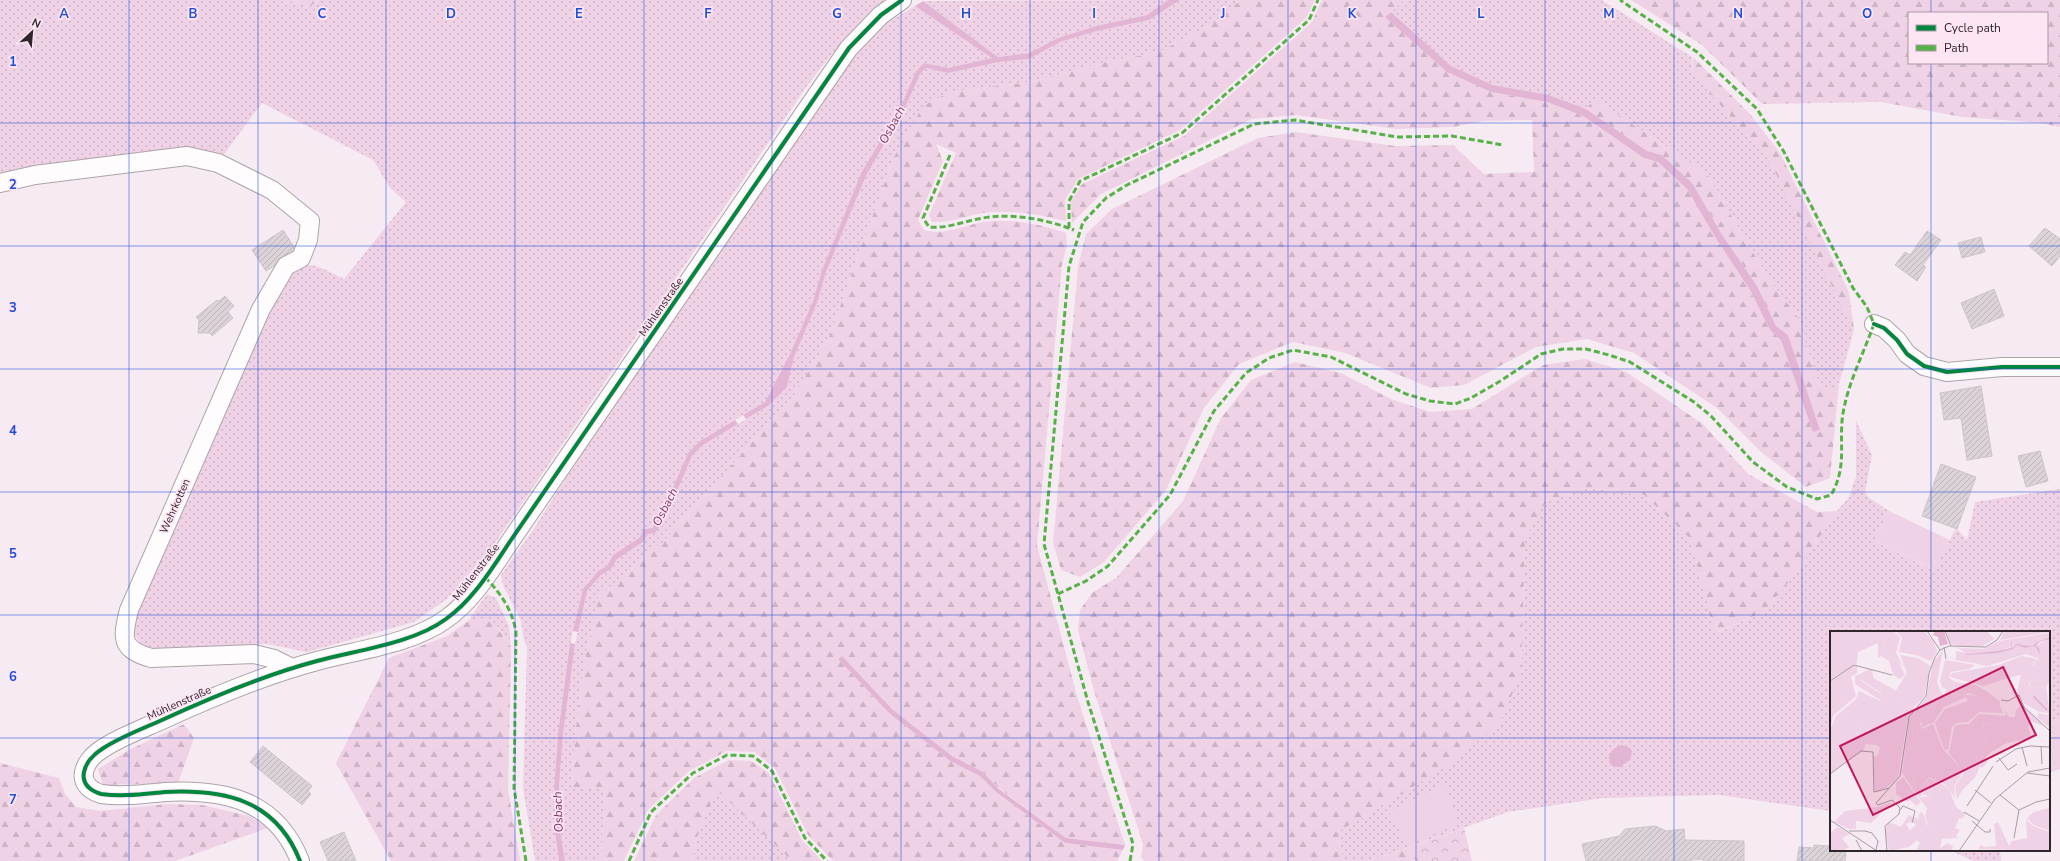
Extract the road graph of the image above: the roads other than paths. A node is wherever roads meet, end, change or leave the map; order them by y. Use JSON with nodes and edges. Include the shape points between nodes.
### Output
{"nodes":[{"id":1,"x":902,"y":0,"type":"edge"},
{"id":2,"x":0,"y":183,"type":"edge"},
{"id":3,"x":1874,"y":324,"type":"dead end"},
{"id":4,"x":2060,"y":367,"type":"edge"},
{"id":5,"x":292,"y":668,"type":"junction"},
{"id":6,"x":300,"y":861,"type":"edge"}],
"edges":[{"from":1,"to":5,"type":"street","name":"Mühlenstraße","via":[[881,15],[850,48],[516,534],[465,603],[445,620],[417,634]]},
{"from":2,"to":5,"type":"street","name":"Wehrkotten","via":[[35,175],[187,156],[218,163],[272,190],[310,221],[308,240],[301,258],[286,266],[261,309],[129,610],[123,633],[128,648],[151,658],[254,654],[274,659]]},
{"from":3,"to":4,"type":"street","via":[[1884,328],[1907,354],[1924,366],[1947,372],[2002,367]]},
{"from":5,"to":6,"type":"street","name":"Mühlenstraße","via":[[208,700],[110,744],[93,756],[84,772],[86,785],[101,794],[198,793],[249,803],[266,813],[282,828]]}]}
